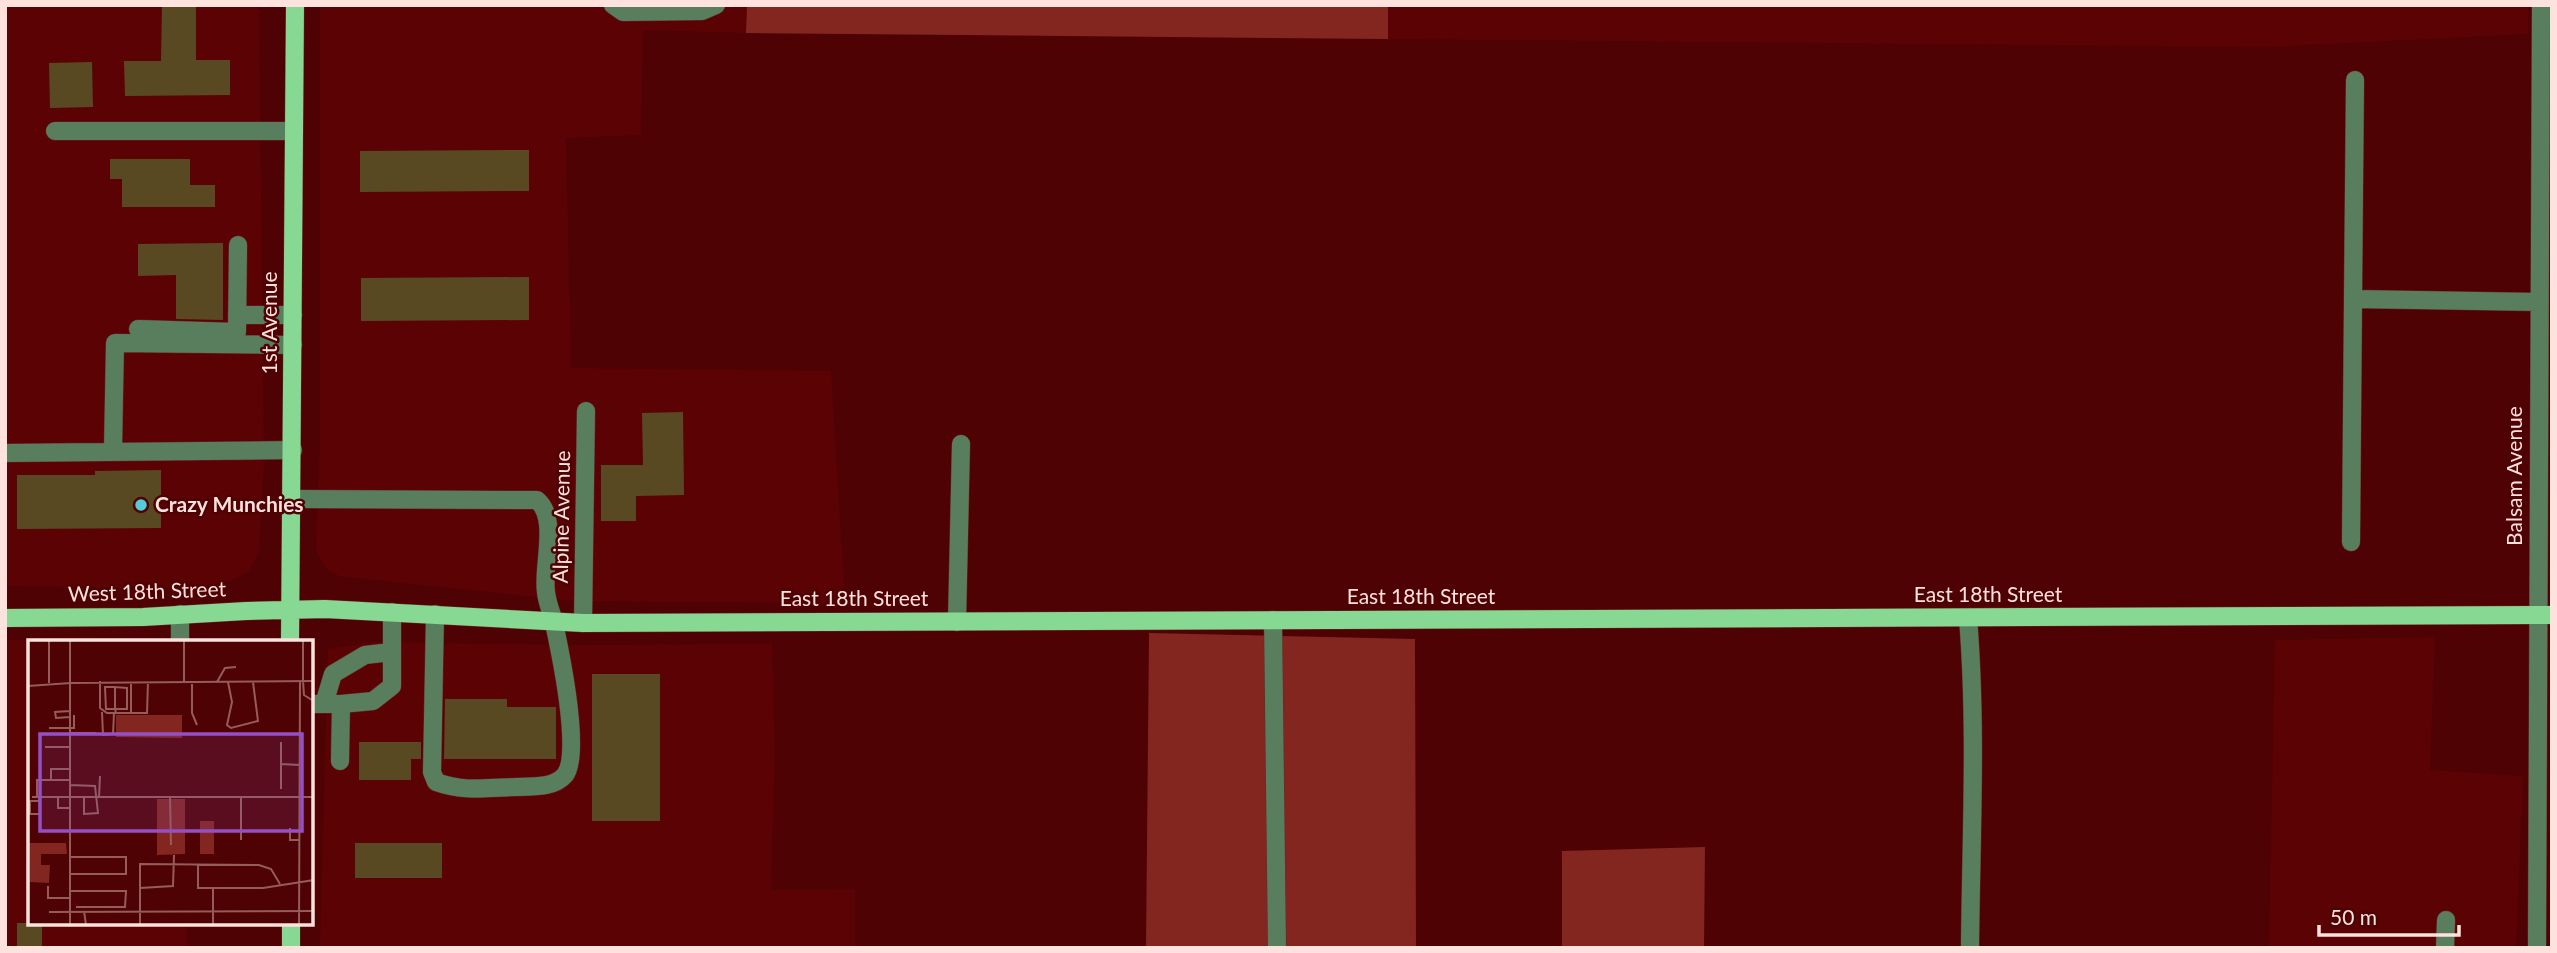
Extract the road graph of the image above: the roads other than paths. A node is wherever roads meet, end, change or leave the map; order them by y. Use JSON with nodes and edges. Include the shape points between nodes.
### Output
{"nodes":[{"id":1,"x":295,"y":5,"type":"edge"},
{"id":2,"x":613,"y":5,"type":"edge"},
{"id":3,"x":716,"y":5,"type":"edge"},
{"id":4,"x":2541,"y":5,"type":"edge"},
{"id":5,"x":2355,"y":80,"type":"dead end"},
{"id":6,"x":55,"y":131,"type":"dead end"},
{"id":7,"x":293,"y":131,"type":"junction"},
{"id":8,"x":239,"y":245,"type":"dead end"},
{"id":9,"x":2546,"y":262,"type":"edge"},
{"id":10,"x":2353,"y":299,"type":"junction"},
{"id":11,"x":2539,"y":302,"type":"junction"},
{"id":12,"x":237,"y":314,"type":"junction"},
{"id":13,"x":293,"y":314,"type":"junction"},
{"id":14,"x":138,"y":329,"type":"dead end"},
{"id":15,"x":293,"y":345,"type":"junction"},
{"id":16,"x":586,"y":411,"type":"dead end"},
{"id":17,"x":2545,"y":416,"type":"edge"},
{"id":18,"x":961,"y":444,"type":"dead end"},
{"id":19,"x":113,"y":450,"type":"junction"},
{"id":20,"x":293,"y":450,"type":"junction"},
{"id":21,"x":5,"y":453,"type":"edge"},
{"id":22,"x":293,"y":499,"type":"junction"},
{"id":23,"x":2351,"y":542,"type":"dead end"},
{"id":24,"x":290,"y":609,"type":"junction"},
{"id":25,"x":392,"y":612,"type":"junction"},
{"id":26,"x":180,"y":614,"type":"junction"},
{"id":27,"x":435,"y":614,"type":"junction"},
{"id":28,"x":2544,"y":615,"type":"edge"},
{"id":29,"x":5,"y":618,"type":"edge"},
{"id":30,"x":1968,"y":618,"type":"junction"},
{"id":31,"x":1273,"y":620,"type":"junction"},
{"id":32,"x":554,"y":622,"type":"junction"},
{"id":33,"x":957,"y":622,"type":"junction"},
{"id":34,"x":583,"y":623,"type":"junction"},
{"id":35,"x":180,"y":640,"type":"edge"},
{"id":36,"x":290,"y":640,"type":"edge"},
{"id":37,"x":391,"y":652,"type":"junction"},
{"id":38,"x":326,"y":704,"type":"edge"},
{"id":39,"x":2545,"y":729,"type":"edge"},
{"id":40,"x":340,"y":761,"type":"dead end"},
{"id":41,"x":2445,"y":920,"type":"dead end"},
{"id":42,"x":291,"y":925,"type":"edge"},
{"id":43,"x":2544,"y":929,"type":"edge"},
{"id":44,"x":291,"y":948,"type":"edge"},
{"id":45,"x":1277,"y":948,"type":"edge"},
{"id":46,"x":1970,"y":948,"type":"edge"},
{"id":47,"x":2445,"y":948,"type":"edge"},
{"id":48,"x":2537,"y":948,"type":"edge"}],
"edges":[{"from":1,"to":7,"type":"main road","name":"1st Avenue"},
{"from":2,"to":3,"type":"street","via":[[622,12],[702,11]]},
{"from":4,"to":9,"type":"street","name":"Balsam Avenue"},
{"from":5,"to":10,"type":"street"},
{"from":6,"to":7,"type":"street"},
{"from":7,"to":13,"type":"main road","name":"1st Avenue"},
{"from":8,"to":12,"type":"street"},
{"from":9,"to":11,"type":"street","name":"Balsam Avenue"},
{"from":10,"to":11,"type":"street"},
{"from":10,"to":23,"type":"street"},
{"from":11,"to":17,"type":"street","name":"Balsam Avenue"},
{"from":12,"to":13,"type":"street"},
{"from":12,"to":14,"type":"street","via":[[237,332]]},
{"from":13,"to":15,"type":"main road","name":"1st Avenue"},
{"from":15,"to":19,"type":"street","via":[[115,343]]},
{"from":15,"to":20,"type":"main road","name":"1st Avenue"},
{"from":16,"to":34,"type":"street","name":"Alpine Avenue"},
{"from":17,"to":28,"type":"street","name":"Balsam Avenue"},
{"from":18,"to":33,"type":"street"},
{"from":19,"to":20,"type":"street"},
{"from":19,"to":21,"type":"street"},
{"from":20,"to":22,"type":"main road","name":"1st Avenue"},
{"from":22,"to":24,"type":"main road","name":"1st Avenue"},
{"from":22,"to":32,"type":"street","via":[[537,500],[544,506],[548,527],[545,592]]},
{"from":24,"to":25,"type":"main road","name":"East 18th Street"},
{"from":24,"to":26,"type":"main road","name":"West 18th Street"},
{"from":24,"to":36,"type":"main road","name":"1st Avenue"},
{"from":25,"to":27,"type":"main road","name":"East 18th Street"},
{"from":25,"to":37,"type":"street"},
{"from":26,"to":29,"type":"main road","name":"West 18th Street"},
{"from":26,"to":35,"type":"street"},
{"from":27,"to":32,"type":"main road","name":"East 18th Street"},
{"from":27,"to":32,"type":"street","via":[[432,772],[436,782],[458,789],[549,785],[565,775],[571,757],[570,712]]},
{"from":28,"to":30,"type":"main road","name":"East 18th Street"},
{"from":28,"to":39,"type":"street","name":"Balsam Avenue"},
{"from":30,"to":31,"type":"main road","name":"East 18th Street"},
{"from":30,"to":46,"type":"street","via":[[1973,671]]},
{"from":31,"to":33,"type":"main road","name":"East 18th Street"},
{"from":31,"to":45,"type":"street"},
{"from":32,"to":34,"type":"main road","name":"East 18th Street"},
{"from":33,"to":34,"type":"main road","name":"East 18th Street"},
{"from":37,"to":38,"type":"street","via":[[365,655],[334,674]]},
{"from":37,"to":38,"type":"street","via":[[392,686],[373,701]]},
{"from":38,"to":40,"type":"street"},
{"from":39,"to":43,"type":"street","name":"Balsam Avenue"},
{"from":41,"to":47,"type":"street"},
{"from":42,"to":44,"type":"main road"},
{"from":43,"to":48,"type":"street","name":"Balsam Avenue"}]}
